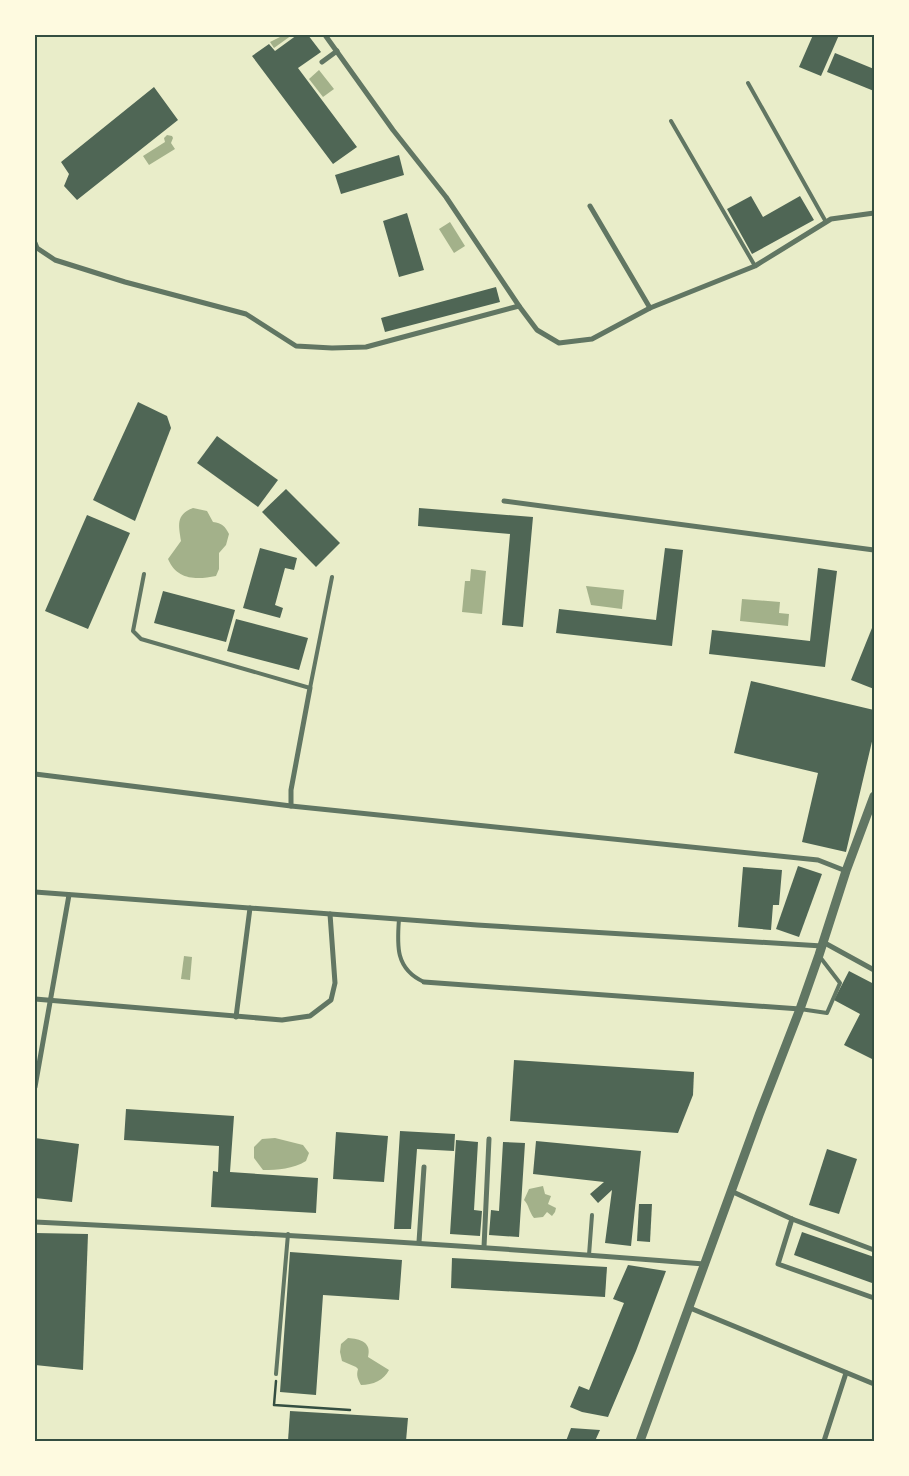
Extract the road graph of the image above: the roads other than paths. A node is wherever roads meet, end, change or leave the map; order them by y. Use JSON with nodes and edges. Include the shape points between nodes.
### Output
{"nodes":[{"id":1,"x":325,"y":35,"type":"edge"},
{"id":2,"x":337,"y":51,"type":"junction"},
{"id":3,"x":322,"y":62,"type":"dead end"},
{"id":4,"x":748,"y":83,"type":"dead end"},
{"id":5,"x":671,"y":121,"type":"dead end"},
{"id":6,"x":590,"y":206,"type":"dead end"},
{"id":7,"x":874,"y":212,"type":"edge"},
{"id":8,"x":826,"y":222,"type":"junction"},
{"id":9,"x":35,"y":243,"type":"edge"},
{"id":10,"x":755,"y":266,"type":"junction"},
{"id":11,"x":519,"y":306,"type":"junction"},
{"id":12,"x":650,"y":308,"type":"junction"},
{"id":13,"x":504,"y":502,"type":"dead end"},
{"id":14,"x":874,"y":550,"type":"edge"},
{"id":15,"x":144,"y":574,"type":"dead end"},
{"id":16,"x":332,"y":577,"type":"dead end"},
{"id":17,"x":310,"y":688,"type":"junction"},
{"id":18,"x":35,"y":774,"type":"edge"},
{"id":19,"x":874,"y":796,"type":"edge"},
{"id":20,"x":291,"y":806,"type":"junction"},
{"id":21,"x":872,"y":806,"type":"edge"},
{"id":22,"x":846,"y":871,"type":"junction"},
{"id":23,"x":35,"y":892,"type":"edge"},
{"id":24,"x":69,"y":895,"type":"junction"},
{"id":25,"x":250,"y":908,"type":"junction"},
{"id":26,"x":330,"y":914,"type":"junction"},
{"id":27,"x":399,"y":919,"type":"junction"},
{"id":28,"x":823,"y":944,"type":"junction"},
{"id":29,"x":819,"y":956,"type":"junction"},
{"id":30,"x":874,"y":970,"type":"edge"},
{"id":31,"x":424,"y":982,"type":"joint"},
{"id":32,"x":35,"y":999,"type":"edge"},
{"id":33,"x":50,"y":1000,"type":"junction"},
{"id":34,"x":800,"y":1009,"type":"junction"},
{"id":35,"x":236,"y":1016,"type":"junction"},
{"id":36,"x":35,"y":1087,"type":"edge"},
{"id":37,"x":489,"y":1139,"type":"dead end"},
{"id":38,"x":424,"y":1167,"type":"dead end"},
{"id":39,"x":731,"y":1191,"type":"junction"},
{"id":40,"x":592,"y":1215,"type":"dead end"},
{"id":41,"x":792,"y":1219,"type":"junction"},
{"id":42,"x":35,"y":1222,"type":"edge"},
{"id":43,"x":288,"y":1234,"type":"junction"},
{"id":44,"x":418,"y":1242,"type":"junction"},
{"id":45,"x":484,"y":1247,"type":"junction"},
{"id":46,"x":874,"y":1250,"type":"edge"},
{"id":47,"x":589,"y":1254,"type":"junction"},
{"id":48,"x":704,"y":1264,"type":"junction"},
{"id":49,"x":874,"y":1298,"type":"edge"},
{"id":50,"x":690,"y":1308,"type":"junction"},
{"id":51,"x":846,"y":1373,"type":"junction"},
{"id":52,"x":276,"y":1374,"type":"road end"},
{"id":53,"x":874,"y":1384,"type":"edge"},
{"id":54,"x":640,"y":1441,"type":"edge"},
{"id":55,"x":824,"y":1441,"type":"edge"}],
"edges":[{"from":1,"to":2,"type":"street"},
{"from":2,"to":3,"type":"street"},
{"from":2,"to":11,"type":"street","via":[[446,197]]},
{"from":4,"to":8,"type":"lane"},
{"from":5,"to":10,"type":"lane"},
{"from":6,"to":12,"type":"street"},
{"from":7,"to":8,"type":"street"},
{"from":8,"to":10,"type":"street"},
{"from":9,"to":11,"type":"street","via":[[37,248],[55,260],[134,285],[246,314],[296,346],[366,346]]},
{"from":10,"to":12,"type":"street"},
{"from":11,"to":12,"type":"street","via":[[537,330],[559,343],[592,339]]},
{"from":13,"to":14,"type":"street"},
{"from":15,"to":17,"type":"lane","via":[[133,631],[141,639]]},
{"from":16,"to":17,"type":"lane"},
{"from":17,"to":20,"type":"street","via":[[291,790]]},
{"from":18,"to":20,"type":"street"},
{"from":19,"to":21,"type":"street"},
{"from":20,"to":22,"type":"street","via":[[818,860]]},
{"from":21,"to":22,"type":"street"},
{"from":22,"to":28,"type":"street"},
{"from":23,"to":24,"type":"street"},
{"from":24,"to":25,"type":"street"},
{"from":24,"to":33,"type":"street"},
{"from":25,"to":26,"type":"street"},
{"from":25,"to":35,"type":"street"},
{"from":26,"to":27,"type":"street"},
{"from":26,"to":35,"type":"street","via":[[335,983],[331,1000],[310,1016],[294,1020]]},
{"from":27,"to":28,"type":"street"},
{"from":27,"to":31,"type":"lane","via":[[397,941],[401,958],[412,976]]},
{"from":28,"to":29,"type":"street"},
{"from":28,"to":30,"type":"street"},
{"from":29,"to":34,"type":"street"},
{"from":29,"to":34,"type":"lane","via":[[840,983],[827,1013]]},
{"from":31,"to":34,"type":"street"},
{"from":32,"to":33,"type":"street"},
{"from":33,"to":35,"type":"street"},
{"from":33,"to":36,"type":"street"},
{"from":34,"to":39,"type":"street"},
{"from":37,"to":45,"type":"street"},
{"from":38,"to":44,"type":"street"},
{"from":39,"to":41,"type":"street"},
{"from":39,"to":48,"type":"street"},
{"from":40,"to":47,"type":"lane"},
{"from":41,"to":46,"type":"street"},
{"from":41,"to":49,"type":"street","via":[[778,1264]]},
{"from":42,"to":43,"type":"street"},
{"from":43,"to":44,"type":"street"},
{"from":43,"to":52,"type":"lane"},
{"from":44,"to":45,"type":"street"},
{"from":45,"to":47,"type":"street"},
{"from":47,"to":48,"type":"street"},
{"from":48,"to":50,"type":"street"},
{"from":50,"to":51,"type":"street"},
{"from":50,"to":54,"type":"street"},
{"from":51,"to":53,"type":"street"},
{"from":51,"to":55,"type":"street"}]}
